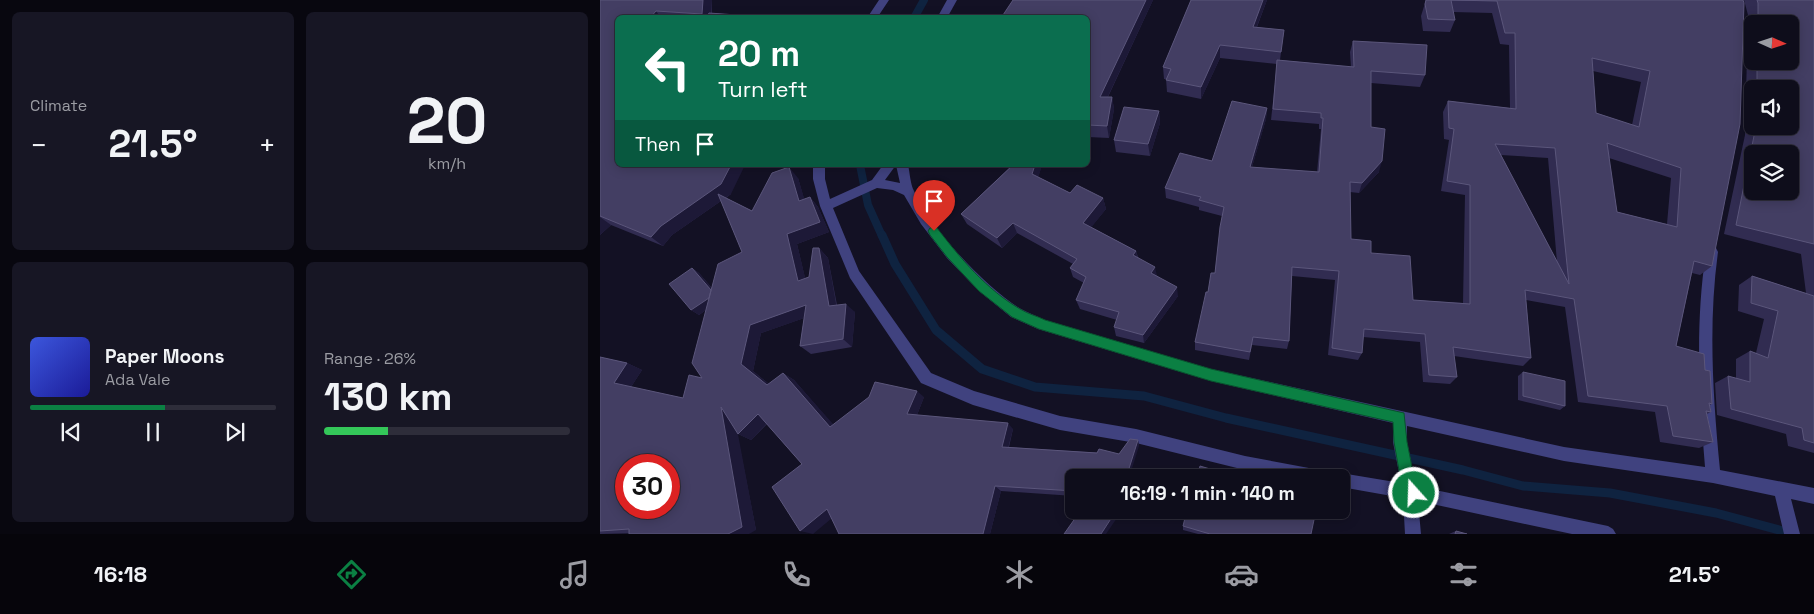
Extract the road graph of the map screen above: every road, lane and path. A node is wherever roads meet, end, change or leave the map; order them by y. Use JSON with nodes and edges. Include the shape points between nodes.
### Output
{"nodes":[{"id":1,"x":884,"y":0,"type":"edge"},
{"id":2,"x":952,"y":0,"type":"edge"},
{"id":3,"x":874,"y":15,"type":"edge"},
{"id":4,"x":944,"y":15,"type":"edge"},
{"id":5,"x":819,"y":167,"type":"edge"},
{"id":6,"x":888,"y":167,"type":"edge"},
{"id":7,"x":902,"y":167,"type":"edge"},
{"id":8,"x":876,"y":183,"type":"junction"},
{"id":9,"x":908,"y":192,"type":"junction"},
{"id":10,"x":826,"y":206,"type":"junction"},
{"id":11,"x":1715,"y":239,"type":"edge"},
{"id":12,"x":1400,"y":417,"type":"junction"},
{"id":13,"x":1277,"y":469,"type":"edge"},
{"id":14,"x":1713,"y":476,"type":"junction"},
{"id":15,"x":1350,"y":482,"type":"edge"},
{"id":16,"x":1781,"y":489,"type":"junction"},
{"id":17,"x":1410,"y":493,"type":"junction"},
{"id":18,"x":1814,"y":496,"type":"edge"},
{"id":19,"x":1413,"y":534,"type":"edge"},
{"id":20,"x":1608,"y":534,"type":"edge"},
{"id":21,"x":1792,"y":534,"type":"edge"}],
"edges":[{"from":1,"to":3,"type":"street"},
{"from":2,"to":4,"type":"street"},
{"from":5,"to":10,"type":"street"},
{"from":6,"to":8,"type":"street"},
{"from":7,"to":9,"type":"street"},
{"from":8,"to":9,"type":"street","via":[[896,186]]},
{"from":8,"to":10,"type":"street"},
{"from":9,"to":12,"type":"street","via":[[951,254],[983,288],[1016,313],[1062,331],[1211,375]]},
{"from":10,"to":13,"type":"street","via":[[854,274],[926,378],[973,398],[1060,423],[1136,436]]},
{"from":11,"to":14,"type":"street","via":[[1708,278],[1705,371]]},
{"from":12,"to":14,"type":"street","via":[[1564,454]]},
{"from":12,"to":17,"type":"street","via":[[1400,442]]},
{"from":14,"to":16,"type":"street"},
{"from":15,"to":17,"type":"street"},
{"from":16,"to":18,"type":"street"},
{"from":16,"to":21,"type":"street"},
{"from":17,"to":19,"type":"street"},
{"from":17,"to":20,"type":"street"}]}
